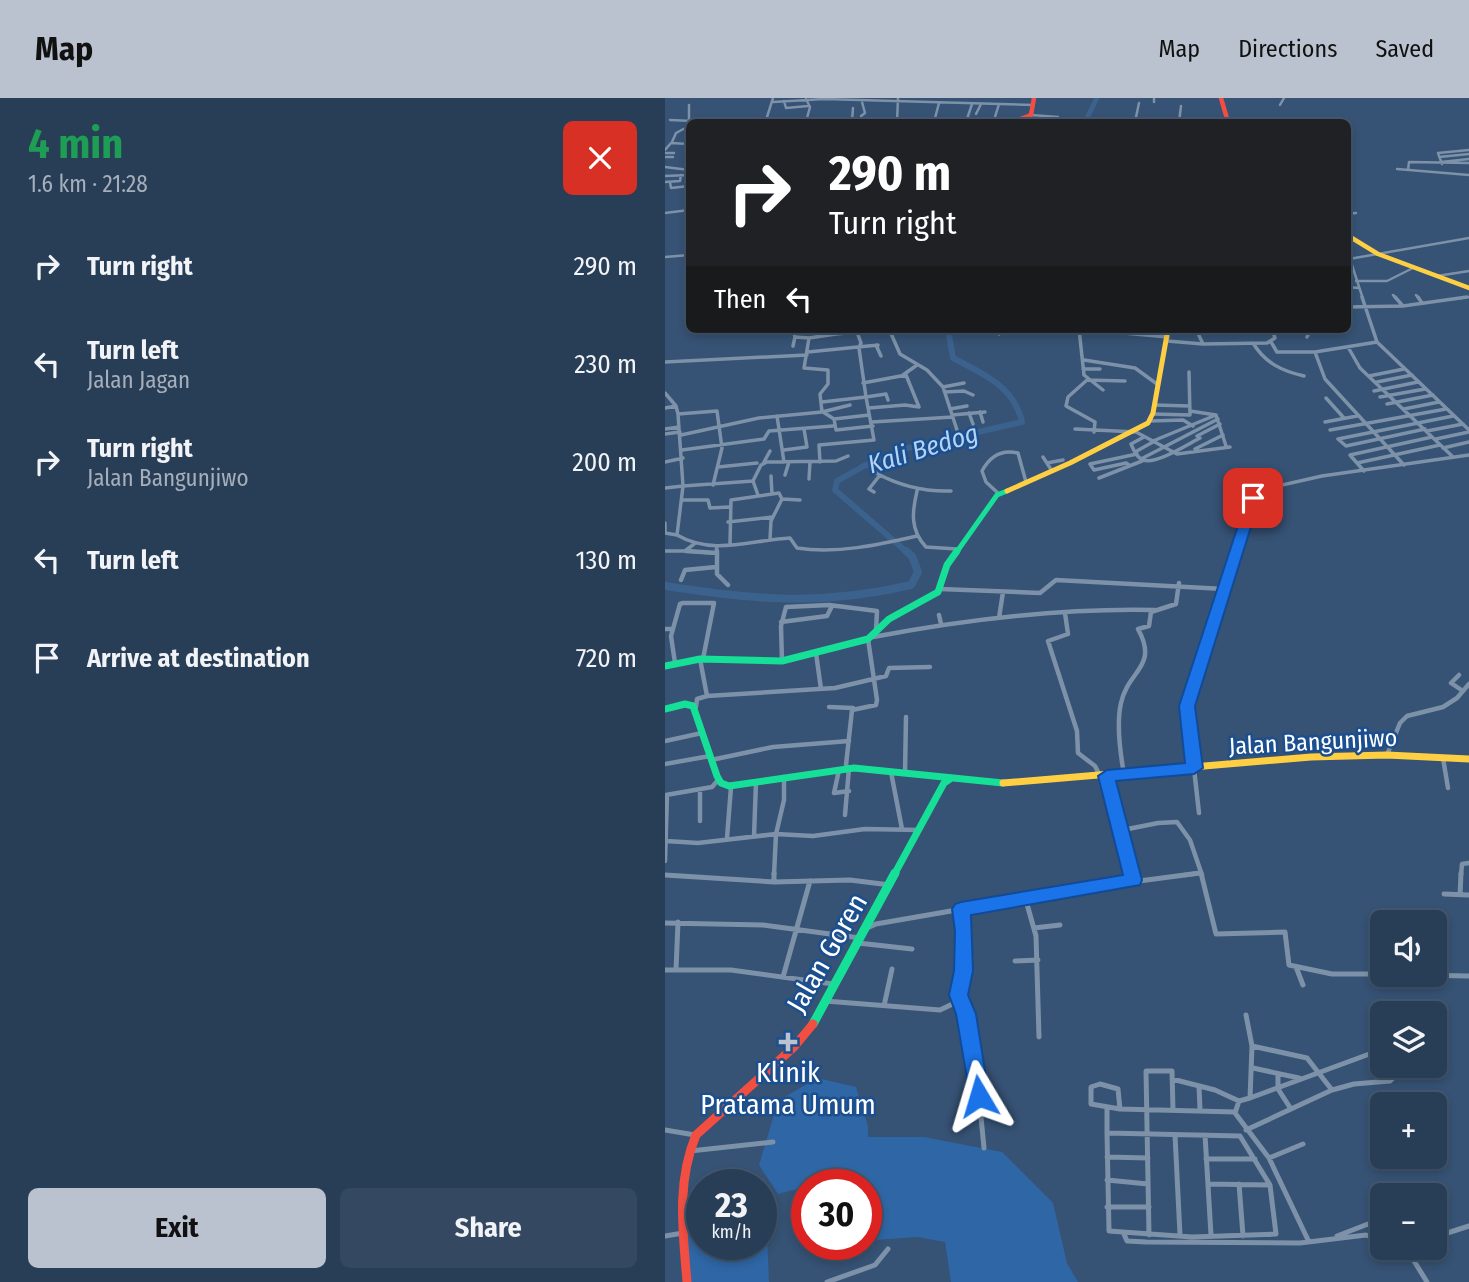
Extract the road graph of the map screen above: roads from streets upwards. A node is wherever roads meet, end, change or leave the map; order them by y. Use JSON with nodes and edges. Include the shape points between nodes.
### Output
{"nodes":[{"id":1,"x":916,"y":98,"type":"edge"},
{"id":2,"x":941,"y":98,"type":"edge"},
{"id":3,"x":954,"y":98,"type":"edge"},
{"id":4,"x":997,"y":98,"type":"edge"},
{"id":5,"x":1221,"y":98,"type":"edge"},
{"id":6,"x":1284,"y":98,"type":"edge"},
{"id":7,"x":790,"y":99,"type":"edge"},
{"id":8,"x":806,"y":99,"type":"edge"},
{"id":9,"x":811,"y":99,"type":"edge"},
{"id":10,"x":773,"y":100,"type":"edge"},
{"id":11,"x":898,"y":100,"type":"edge"},
{"id":12,"x":784,"y":101,"type":"junction"},
{"id":13,"x":1033,"y":101,"type":"edge"},
{"id":14,"x":913,"y":102,"type":"junction"},
{"id":15,"x":939,"y":103,"type":"junction"},
{"id":16,"x":951,"y":103,"type":"junction"},
{"id":17,"x":960,"y":103,"type":"junction"},
{"id":18,"x":1139,"y":103,"type":"dead end"},
{"id":19,"x":861,"y":104,"type":"junction"},
{"id":20,"x":972,"y":104,"type":"junction"},
{"id":21,"x":981,"y":104,"type":"junction"},
{"id":22,"x":993,"y":104,"type":"junction"},
{"id":23,"x":999,"y":104,"type":"junction"},
{"id":24,"x":689,"y":105,"type":"dead end"},
{"id":25,"x":1280,"y":105,"type":"dead end"},
{"id":26,"x":809,"y":106,"type":"junction"},
{"id":27,"x":1181,"y":106,"type":"dead end"},
{"id":28,"x":957,"y":108,"type":"dead end"},
{"id":29,"x":946,"y":109,"type":"dead end"},
{"id":30,"x":976,"y":114,"type":"dead end"},
{"id":31,"x":767,"y":117,"type":"dead end"},
{"id":32,"x":995,"y":117,"type":"dead end"},
{"id":33,"x":687,"y":119,"type":"edge"},
{"id":34,"x":809,"y":119,"type":"edge"},
{"id":35,"x":852,"y":119,"type":"edge"},
{"id":36,"x":862,"y":119,"type":"edge"},
{"id":37,"x":897,"y":119,"type":"edge"},
{"id":38,"x":935,"y":119,"type":"edge"},
{"id":39,"x":967,"y":119,"type":"edge"},
{"id":40,"x":1027,"y":119,"type":"edge"},
{"id":41,"x":1058,"y":119,"type":"edge"},
{"id":42,"x":1136,"y":119,"type":"edge"},
{"id":43,"x":1179,"y":119,"type":"edge"},
{"id":44,"x":1227,"y":119,"type":"edge"},
{"id":45,"x":670,"y":120,"type":"dead end"},
{"id":46,"x":686,"y":122,"type":"edge"},
{"id":47,"x":686,"y":128,"type":"edge"},
{"id":48,"x":671,"y":143,"type":"junction"},
{"id":49,"x":686,"y":144,"type":"edge"},
{"id":50,"x":665,"y":153,"type":"edge"},
{"id":51,"x":673,"y":155,"type":"dead end"},
{"id":52,"x":1469,"y":156,"type":"edge"},
{"id":53,"x":1428,"y":163,"type":"junction"},
{"id":54,"x":1441,"y":163,"type":"junction"},
{"id":55,"x":1418,"y":164,"type":"junction"},
{"id":56,"x":1449,"y":164,"type":"junction"},
{"id":57,"x":665,"y":167,"type":"edge"},
{"id":58,"x":1408,"y":168,"type":"junction"},
{"id":59,"x":1397,"y":169,"type":"dead end"},
{"id":60,"x":686,"y":171,"type":"edge"},
{"id":61,"x":1417,"y":171,"type":"junction"},
{"id":62,"x":1429,"y":172,"type":"junction"},
{"id":63,"x":686,"y":173,"type":"edge"},
{"id":64,"x":1440,"y":173,"type":"junction"},
{"id":65,"x":1450,"y":174,"type":"junction"},
{"id":66,"x":679,"y":175,"type":"junction"},
{"id":67,"x":1469,"y":175,"type":"edge"},
{"id":68,"x":665,"y":176,"type":"edge"},
{"id":69,"x":665,"y":182,"type":"edge"},
{"id":70,"x":670,"y":183,"type":"junction"},
{"id":71,"x":686,"y":186,"type":"edge"},
{"id":72,"x":686,"y":210,"type":"edge"},
{"id":73,"x":665,"y":213,"type":"edge"},
{"id":74,"x":1356,"y":213,"type":"dead end"},
{"id":75,"x":1351,"y":214,"type":"edge"},
{"id":76,"x":1351,"y":237,"type":"edge"},
{"id":77,"x":1469,"y":238,"type":"edge"},
{"id":78,"x":1378,"y":254,"type":"junction"},
{"id":79,"x":686,"y":255,"type":"edge"},
{"id":80,"x":665,"y":257,"type":"edge"},
{"id":81,"x":1351,"y":258,"type":"edge"},
{"id":82,"x":1351,"y":267,"type":"edge"},
{"id":83,"x":1413,"y":268,"type":"junction"},
{"id":84,"x":1469,"y":271,"type":"edge"},
{"id":85,"x":1437,"y":275,"type":"junction"},
{"id":86,"x":1356,"y":281,"type":"junction"},
{"id":87,"x":1351,"y":287,"type":"edge"},
{"id":88,"x":1359,"y":288,"type":"junction"},
{"id":89,"x":1469,"y":288,"type":"edge"},
{"id":90,"x":1393,"y":295,"type":"dead end"},
{"id":91,"x":1416,"y":295,"type":"dead end"},
{"id":92,"x":1469,"y":297,"type":"edge"},
{"id":93,"x":1423,"y":304,"type":"junction"},
{"id":94,"x":1366,"y":306,"type":"junction"},
{"id":95,"x":1403,"y":306,"type":"junction"},
{"id":96,"x":1351,"y":307,"type":"edge"},
{"id":97,"x":794,"y":333,"type":"edge"},
{"id":98,"x":846,"y":333,"type":"edge"},
{"id":99,"x":857,"y":333,"type":"edge"},
{"id":100,"x":891,"y":333,"type":"edge"},
{"id":101,"x":1080,"y":333,"type":"edge"},
{"id":102,"x":1141,"y":333,"type":"edge"},
{"id":103,"x":1198,"y":333,"type":"edge"},
{"id":104,"x":1273,"y":333,"type":"edge"},
{"id":105,"x":1309,"y":333,"type":"edge"},
{"id":106,"x":836,"y":334,"type":"joint"},
{"id":107,"x":1167,"y":336,"type":"edge"},
{"id":108,"x":795,"y":337,"type":"junction"},
{"id":109,"x":1307,"y":337,"type":"dead end"},
{"id":110,"x":809,"y":338,"type":"junction"},
{"id":111,"x":1271,"y":342,"type":"junction"},
{"id":112,"x":1377,"y":342,"type":"junction"},
{"id":113,"x":1203,"y":344,"type":"junction"},
{"id":114,"x":1253,"y":344,"type":"junction"},
{"id":115,"x":793,"y":346,"type":"dead end"},
{"id":116,"x":859,"y":348,"type":"junction"},
{"id":117,"x":1348,"y":348,"type":"junction"},
{"id":118,"x":1315,"y":352,"type":"junction"},
{"id":119,"x":807,"y":353,"type":"junction"},
{"id":120,"x":881,"y":356,"type":"dead end"},
{"id":121,"x":1084,"y":360,"type":"junction"},
{"id":122,"x":665,"y":362,"type":"edge"},
{"id":123,"x":916,"y":366,"type":"junction"},
{"id":124,"x":1083,"y":369,"type":"junction"},
{"id":125,"x":1100,"y":369,"type":"dead end"},
{"id":126,"x":1404,"y":369,"type":"junction"},
{"id":127,"x":1189,"y":372,"type":"dead end"},
{"id":128,"x":902,"y":375,"type":"junction"},
{"id":129,"x":1367,"y":375,"type":"junction"},
{"id":130,"x":1412,"y":375,"type":"junction"},
{"id":131,"x":1304,"y":376,"type":"dead end"},
{"id":132,"x":1087,"y":380,"type":"junction"},
{"id":133,"x":1125,"y":381,"type":"dead end"},
{"id":134,"x":1418,"y":382,"type":"junction"},
{"id":135,"x":863,"y":383,"type":"junction"},
{"id":136,"x":964,"y":383,"type":"dead end"},
{"id":137,"x":1376,"y":383,"type":"junction"},
{"id":138,"x":1157,"y":384,"type":"junction"},
{"id":139,"x":1383,"y":389,"type":"junction"},
{"id":140,"x":1425,"y":389,"type":"junction"},
{"id":141,"x":944,"y":390,"type":"junction"},
{"id":142,"x":1103,"y":390,"type":"dead end"},
{"id":143,"x":1374,"y":391,"type":"dead end"},
{"id":144,"x":665,"y":393,"type":"edge"},
{"id":145,"x":973,"y":395,"type":"dead end"},
{"id":146,"x":1339,"y":396,"type":"junction"},
{"id":147,"x":1390,"y":396,"type":"junction"},
{"id":148,"x":1433,"y":396,"type":"junction"},
{"id":149,"x":866,"y":397,"type":"junction"},
{"id":150,"x":1380,"y":397,"type":"dead end"},
{"id":151,"x":888,"y":400,"type":"dead end"},
{"id":152,"x":822,"y":402,"type":"junction"},
{"id":153,"x":1397,"y":402,"type":"junction"},
{"id":154,"x":1440,"y":402,"type":"junction"},
{"id":155,"x":1387,"y":404,"type":"dead end"},
{"id":156,"x":850,"y":405,"type":"dead end"},
{"id":157,"x":1154,"y":405,"type":"junction"},
{"id":158,"x":676,"y":406,"type":"junction"},
{"id":159,"x":967,"y":406,"type":"dead end"},
{"id":160,"x":665,"y":408,"type":"edge"},
{"id":161,"x":869,"y":408,"type":"junction"},
{"id":162,"x":915,"y":408,"type":"junction"},
{"id":163,"x":1190,"y":408,"type":"junction"},
{"id":164,"x":950,"y":409,"type":"junction"},
{"id":165,"x":1404,"y":409,"type":"junction"},
{"id":166,"x":1447,"y":409,"type":"junction"},
{"id":167,"x":822,"y":412,"type":"junction"},
{"id":168,"x":969,"y":413,"type":"junction"},
{"id":169,"x":678,"y":414,"type":"junction"},
{"id":170,"x":869,"y":415,"type":"junction"},
{"id":171,"x":1454,"y":415,"type":"junction"},
{"id":172,"x":777,"y":416,"type":"junction"},
{"id":173,"x":1358,"y":416,"type":"junction"},
{"id":174,"x":1411,"y":416,"type":"junction"},
{"id":175,"x":951,"y":417,"type":"junction"},
{"id":176,"x":1152,"y":417,"type":"junction"},
{"id":177,"x":1345,"y":418,"type":"junction"},
{"id":178,"x":834,"y":419,"type":"junction"},
{"id":179,"x":917,"y":420,"type":"junction"},
{"id":180,"x":1218,"y":420,"type":"junction"},
{"id":181,"x":983,"y":422,"type":"dead end"},
{"id":182,"x":1325,"y":422,"type":"dead end"},
{"id":183,"x":1418,"y":423,"type":"junction"},
{"id":184,"x":872,"y":424,"type":"junction"},
{"id":185,"x":973,"y":424,"type":"dead end"},
{"id":186,"x":1366,"y":424,"type":"junction"},
{"id":187,"x":1463,"y":424,"type":"junction"},
{"id":188,"x":833,"y":426,"type":"junction"},
{"id":189,"x":1192,"y":426,"type":"junction"},
{"id":190,"x":723,"y":428,"type":"junction"},
{"id":191,"x":665,"y":429,"type":"edge"},
{"id":192,"x":804,"y":429,"type":"junction"},
{"id":193,"x":1075,"y":429,"type":"dead end"},
{"id":194,"x":781,"y":430,"type":"junction"},
{"id":195,"x":957,"y":430,"type":"dead end"},
{"id":196,"x":1186,"y":430,"type":"junction"},
{"id":197,"x":1330,"y":430,"type":"dead end"},
{"id":198,"x":1425,"y":430,"type":"junction"},
{"id":199,"x":680,"y":431,"type":"junction"},
{"id":200,"x":1469,"y":431,"type":"edge"},
{"id":201,"x":1094,"y":432,"type":"junction"},
{"id":202,"x":1136,"y":432,"type":"junction"},
{"id":203,"x":1191,"y":432,"type":"junction"},
{"id":204,"x":1373,"y":432,"type":"junction"},
{"id":205,"x":665,"y":434,"type":"edge"},
{"id":206,"x":1223,"y":435,"type":"junction"},
{"id":207,"x":1145,"y":437,"type":"junction"},
{"id":208,"x":1198,"y":437,"type":"junction"},
{"id":209,"x":1434,"y":438,"type":"junction"},
{"id":210,"x":1380,"y":439,"type":"junction"},
{"id":211,"x":1153,"y":442,"type":"junction"},
{"id":212,"x":1208,"y":442,"type":"junction"},
{"id":213,"x":1469,"y":442,"type":"edge"},
{"id":214,"x":721,"y":444,"type":"junction"},
{"id":215,"x":819,"y":445,"type":"junction"},
{"id":216,"x":1162,"y":446,"type":"junction"},
{"id":217,"x":1442,"y":446,"type":"junction"},
{"id":218,"x":807,"y":447,"type":"junction"},
{"id":219,"x":1387,"y":447,"type":"junction"},
{"id":220,"x":682,"y":450,"type":"junction"},
{"id":221,"x":784,"y":450,"type":"junction"},
{"id":222,"x":771,"y":451,"type":"dead end"},
{"id":223,"x":1172,"y":452,"type":"junction"},
{"id":224,"x":1187,"y":452,"type":"junction"},
{"id":225,"x":1136,"y":453,"type":"junction"},
{"id":226,"x":1395,"y":455,"type":"junction"},
{"id":227,"x":1469,"y":455,"type":"edge"},
{"id":228,"x":848,"y":456,"type":"dead end"},
{"id":229,"x":1043,"y":457,"type":"dead end"},
{"id":230,"x":683,"y":458,"type":"junction"},
{"id":231,"x":1454,"y":458,"type":"junction"},
{"id":232,"x":1063,"y":460,"type":"dead end"},
{"id":233,"x":1142,"y":460,"type":"junction"},
{"id":234,"x":820,"y":461,"type":"junction"},
{"id":235,"x":665,"y":462,"type":"edge"},
{"id":236,"x":787,"y":462,"type":"junction"},
{"id":237,"x":810,"y":462,"type":"junction"},
{"id":238,"x":757,"y":463,"type":"dead end"},
{"id":239,"x":764,"y":463,"type":"junction"},
{"id":240,"x":1047,"y":463,"type":"junction"},
{"id":241,"x":1357,"y":463,"type":"junction"},
{"id":242,"x":1405,"y":465,"type":"junction"},
{"id":243,"x":1129,"y":466,"type":"junction"},
{"id":244,"x":718,"y":467,"type":"junction"},
{"id":245,"x":875,"y":470,"type":"dead end"},
{"id":246,"x":1052,"y":471,"type":"junction"},
{"id":247,"x":1364,"y":472,"type":"junction"},
{"id":248,"x":785,"y":475,"type":"dead end"},
{"id":249,"x":880,"y":475,"type":"junction"},
{"id":250,"x":771,"y":476,"type":"dead end"},
{"id":251,"x":1099,"y":478,"type":"dead end"},
{"id":252,"x":809,"y":479,"type":"dead end"},
{"id":253,"x":753,"y":481,"type":"junction"},
{"id":254,"x":1026,"y":482,"type":"junction"},
{"id":255,"x":713,"y":485,"type":"junction"},
{"id":256,"x":683,"y":486,"type":"junction"},
{"id":257,"x":665,"y":488,"type":"edge"},
{"id":258,"x":917,"y":491,"type":"junction"},
{"id":259,"x":951,"y":491,"type":"dead end"},
{"id":260,"x":874,"y":492,"type":"dead end"},
{"id":261,"x":772,"y":494,"type":"junction"},
{"id":262,"x":999,"y":494,"type":"junction"},
{"id":263,"x":758,"y":495,"type":"junction"},
{"id":264,"x":782,"y":499,"type":"junction"},
{"id":265,"x":682,"y":500,"type":"junction"},
{"id":266,"x":800,"y":500,"type":"dead end"},
{"id":267,"x":729,"y":507,"type":"junction"},
{"id":268,"x":773,"y":517,"type":"junction"},
{"id":269,"x":729,"y":522,"type":"junction"},
{"id":270,"x":665,"y":523,"type":"edge"},
{"id":271,"x":665,"y":533,"type":"edge"},
{"id":272,"x":677,"y":535,"type":"junction"},
{"id":273,"x":917,"y":536,"type":"junction"},
{"id":274,"x":771,"y":540,"type":"junction"},
{"id":275,"x":694,"y":544,"type":"junction"},
{"id":276,"x":730,"y":544,"type":"junction"},
{"id":277,"x":717,"y":546,"type":"junction"},
{"id":278,"x":957,"y":549,"type":"junction"},
{"id":279,"x":665,"y":551,"type":"edge"},
{"id":280,"x":685,"y":551,"type":"junction"},
{"id":281,"x":717,"y":553,"type":"junction"},
{"id":282,"x":716,"y":567,"type":"junction"},
{"id":283,"x":681,"y":580,"type":"dead end"},
{"id":284,"x":1178,"y":583,"type":"junction"},
{"id":285,"x":728,"y":585,"type":"dead end"},
{"id":286,"x":1224,"y":589,"type":"junction"},
{"id":287,"x":940,"y":591,"type":"junction"},
{"id":288,"x":1003,"y":592,"type":"junction"},
{"id":289,"x":832,"y":606,"type":"junction"},
{"id":290,"x":1155,"y":610,"type":"junction"},
{"id":291,"x":1065,"y":612,"type":"junction"},
{"id":292,"x":939,"y":615,"type":"dead end"},
{"id":293,"x":999,"y":618,"type":"junction"},
{"id":294,"x":781,"y":622,"type":"junction"},
{"id":295,"x":941,"y":625,"type":"junction"},
{"id":296,"x":665,"y":629,"type":"edge"},
{"id":297,"x":672,"y":629,"type":"junction"},
{"id":298,"x":872,"y":637,"type":"junction"},
{"id":299,"x":668,"y":644,"type":"edge"},
{"id":300,"x":816,"y":653,"type":"junction"},
{"id":301,"x":701,"y":659,"type":"junction"},
{"id":302,"x":782,"y":661,"type":"junction"},
{"id":303,"x":675,"y":663,"type":"junction"},
{"id":304,"x":665,"y":666,"type":"edge"},
{"id":305,"x":930,"y":667,"type":"dead end"},
{"id":306,"x":1459,"y":675,"type":"dead end"},
{"id":307,"x":874,"y":680,"type":"junction"},
{"id":308,"x":1469,"y":684,"type":"edge"},
{"id":309,"x":821,"y":690,"type":"junction"},
{"id":310,"x":1463,"y":691,"type":"junction"},
{"id":311,"x":707,"y":696,"type":"junction"},
{"id":312,"x":699,"y":698,"type":"junction"},
{"id":313,"x":682,"y":704,"type":"junction"},
{"id":314,"x":829,"y":707,"type":"dead end"},
{"id":315,"x":854,"y":708,"type":"junction"},
{"id":316,"x":665,"y":709,"type":"edge"},
{"id":317,"x":697,"y":712,"type":"junction"},
{"id":318,"x":906,"y":717,"type":"dead end"},
{"id":319,"x":702,"y":733,"type":"junction"},
{"id":320,"x":811,"y":736,"type":"dead end"},
{"id":321,"x":665,"y":741,"type":"edge"},
{"id":322,"x":849,"y":741,"type":"junction"},
{"id":323,"x":812,"y":744,"type":"junction"},
{"id":324,"x":1387,"y":755,"type":"junction"},
{"id":325,"x":710,"y":758,"type":"junction"},
{"id":326,"x":1443,"y":758,"type":"junction"},
{"id":327,"x":1469,"y":759,"type":"edge"},
{"id":328,"x":665,"y":764,"type":"edge"},
{"id":329,"x":849,"y":768,"type":"junction"},
{"id":330,"x":1194,"y":768,"type":"junction"},
{"id":331,"x":839,"y":769,"type":"junction"},
{"id":332,"x":891,"y":771,"type":"junction"},
{"id":333,"x":905,"y":773,"type":"junction"},
{"id":334,"x":1124,"y":774,"type":"junction"},
{"id":335,"x":784,"y":776,"type":"junction"},
{"id":336,"x":1104,"y":776,"type":"junction"},
{"id":337,"x":719,"y":779,"type":"junction"},
{"id":338,"x":945,"y":780,"type":"junction"},
{"id":339,"x":756,"y":782,"type":"junction"},
{"id":340,"x":730,"y":786,"type":"junction"},
{"id":341,"x":708,"y":788,"type":"junction"},
{"id":342,"x":1448,"y":788,"type":"dead end"},
{"id":343,"x":701,"y":790,"type":"junction"},
{"id":344,"x":849,"y":791,"type":"junction"},
{"id":345,"x":666,"y":795,"type":"edge"},
{"id":346,"x":1199,"y":813,"type":"dead end"},
{"id":347,"x":845,"y":815,"type":"dead end"},
{"id":348,"x":700,"y":821,"type":"dead end"},
{"id":349,"x":902,"y":829,"type":"junction"},
{"id":350,"x":920,"y":830,"type":"junction"},
{"id":351,"x":1118,"y":831,"type":"junction"},
{"id":352,"x":776,"y":834,"type":"junction"},
{"id":353,"x":754,"y":836,"type":"junction"},
{"id":354,"x":727,"y":838,"type":"junction"},
{"id":355,"x":666,"y":841,"type":"edge"},
{"id":356,"x":665,"y":861,"type":"edge"},
{"id":357,"x":1469,"y":863,"type":"edge"},
{"id":358,"x":1200,"y":873,"type":"junction"},
{"id":359,"x":665,"y":875,"type":"edge"},
{"id":360,"x":1133,"y":880,"type":"junction"},
{"id":361,"x":810,"y":881,"type":"junction"},
{"id":362,"x":774,"y":882,"type":"junction"},
{"id":363,"x":890,"y":885,"type":"junction"},
{"id":364,"x":1444,"y":894,"type":"dead end"},
{"id":365,"x":1460,"y":895,"type":"junction"},
{"id":366,"x":1469,"y":895,"type":"edge"},
{"id":367,"x":1025,"y":897,"type":"junction"},
{"id":368,"x":961,"y":909,"type":"junction"},
{"id":369,"x":874,"y":921,"type":"junction"},
{"id":370,"x":678,"y":922,"type":"junction"},
{"id":371,"x":665,"y":923,"type":"edge"},
{"id":372,"x":1060,"y":925,"type":"dead end"},
{"id":373,"x":1034,"y":928,"type":"junction"},
{"id":374,"x":798,"y":929,"type":"junction"},
{"id":375,"x":859,"y":941,"type":"junction"},
{"id":376,"x":912,"y":948,"type":"dead end"},
{"id":377,"x":1038,"y":960,"type":"junction"},
{"id":378,"x":1015,"y":961,"type":"dead end"},
{"id":379,"x":1292,"y":966,"type":"junction"},
{"id":380,"x":665,"y":970,"type":"edge"},
{"id":381,"x":676,"y":970,"type":"junction"},
{"id":382,"x":892,"y":970,"type":"dead end"},
{"id":383,"x":1370,"y":974,"type":"edge"},
{"id":384,"x":1447,"y":976,"type":"edge"},
{"id":385,"x":1469,"y":976,"type":"edge"},
{"id":386,"x":783,"y":977,"type":"junction"},
{"id":387,"x":834,"y":984,"type":"junction"},
{"id":388,"x":1303,"y":985,"type":"dead end"},
{"id":389,"x":961,"y":1000,"type":"junction"},
{"id":390,"x":825,"y":1001,"type":"junction"},
{"id":391,"x":884,"y":1006,"type":"junction"},
{"id":392,"x":1246,"y":1015,"type":"dead end"},
{"id":393,"x":1039,"y":1037,"type":"dead end"},
{"id":394,"x":1252,"y":1046,"type":"junction"},
{"id":395,"x":1370,"y":1053,"type":"edge"},
{"id":396,"x":1253,"y":1068,"type":"junction"},
{"id":397,"x":1319,"y":1070,"type":"junction"},
{"id":398,"x":1279,"y":1074,"type":"junction"},
{"id":399,"x":1393,"y":1078,"type":"edge"},
{"id":400,"x":1172,"y":1079,"type":"junction"},
{"id":401,"x":1299,"y":1079,"type":"junction"},
{"id":402,"x":1199,"y":1086,"type":"junction"},
{"id":403,"x":1278,"y":1089,"type":"junction"},
{"id":404,"x":1332,"y":1090,"type":"junction"},
{"id":405,"x":1250,"y":1098,"type":"junction"},
{"id":406,"x":1239,"y":1101,"type":"junction"},
{"id":407,"x":1107,"y":1109,"type":"junction"},
{"id":408,"x":1120,"y":1109,"type":"junction"},
{"id":409,"x":1291,"y":1109,"type":"junction"},
{"id":410,"x":1146,"y":1110,"type":"junction"},
{"id":411,"x":1173,"y":1110,"type":"junction"},
{"id":412,"x":1200,"y":1110,"type":"junction"},
{"id":413,"x":1235,"y":1112,"type":"junction"},
{"id":414,"x":1245,"y":1128,"type":"junction"},
{"id":415,"x":665,"y":1130,"type":"edge"},
{"id":416,"x":1107,"y":1133,"type":"junction"},
{"id":417,"x":1147,"y":1134,"type":"junction"},
{"id":418,"x":696,"y":1135,"type":"junction"},
{"id":419,"x":1175,"y":1135,"type":"junction"},
{"id":420,"x":1205,"y":1135,"type":"junction"},
{"id":421,"x":1236,"y":1136,"type":"junction"},
{"id":422,"x":773,"y":1142,"type":"dead end"},
{"id":423,"x":1303,"y":1144,"type":"dead end"},
{"id":424,"x":984,"y":1148,"type":"dead end"},
{"id":425,"x":686,"y":1151,"type":"junction"},
{"id":426,"x":1107,"y":1157,"type":"junction"},
{"id":427,"x":1148,"y":1158,"type":"junction"},
{"id":428,"x":1269,"y":1158,"type":"junction"},
{"id":429,"x":1206,"y":1159,"type":"junction"},
{"id":430,"x":1256,"y":1159,"type":"junction"},
{"id":431,"x":1107,"y":1180,"type":"junction"},
{"id":432,"x":1148,"y":1184,"type":"junction"},
{"id":433,"x":1208,"y":1184,"type":"junction"},
{"id":434,"x":1239,"y":1184,"type":"junction"},
{"id":435,"x":1270,"y":1185,"type":"junction"},
{"id":436,"x":1107,"y":1207,"type":"junction"},
{"id":437,"x":1149,"y":1207,"type":"junction"},
{"id":438,"x":1370,"y":1224,"type":"edge"},
{"id":439,"x":1469,"y":1226,"type":"edge"},
{"id":440,"x":684,"y":1233,"type":"junction"},
{"id":441,"x":1447,"y":1233,"type":"edge"},
{"id":442,"x":1124,"y":1234,"type":"junction"},
{"id":443,"x":1149,"y":1234,"type":"junction"},
{"id":444,"x":1180,"y":1235,"type":"junction"},
{"id":445,"x":1211,"y":1235,"type":"junction"},
{"id":446,"x":1243,"y":1236,"type":"junction"},
{"id":447,"x":1370,"y":1236,"type":"edge"},
{"id":448,"x":665,"y":1237,"type":"edge"},
{"id":449,"x":1330,"y":1239,"type":"junction"},
{"id":450,"x":1309,"y":1242,"type":"junction"},
{"id":451,"x":888,"y":1249,"type":"dead end"},
{"id":452,"x":1413,"y":1260,"type":"edge"},
{"id":453,"x":687,"y":1282,"type":"edge"},
{"id":454,"x":827,"y":1282,"type":"edge"},
{"id":455,"x":1427,"y":1282,"type":"edge"}],
"edges":[{"from":1,"to":14,"type":"street"},
{"from":2,"to":15,"type":"street"},
{"from":3,"to":16,"type":"street"},
{"from":4,"to":22,"type":"street"},
{"from":5,"to":44,"type":"street"},
{"from":6,"to":25,"type":"street"},
{"from":7,"to":8,"type":"street"},
{"from":7,"to":12,"type":"street"},
{"from":8,"to":9,"type":"street"},
{"from":8,"to":26,"type":"street"},
{"from":9,"to":19,"type":"street"},
{"from":10,"to":12,"type":"street"},
{"from":10,"to":31,"type":"street"},
{"from":11,"to":14,"type":"street"},
{"from":11,"to":19,"type":"street"},
{"from":11,"to":37,"type":"street"},
{"from":12,"to":26,"type":"street","via":[[786,108]]},
{"from":13,"to":23,"type":"street"},
{"from":13,"to":40,"type":"street"},
{"from":14,"to":15,"type":"street"},
{"from":15,"to":16,"type":"street"},
{"from":15,"to":38,"type":"street"},
{"from":16,"to":17,"type":"street"},
{"from":16,"to":29,"type":"street"},
{"from":17,"to":20,"type":"street"},
{"from":17,"to":28,"type":"street"},
{"from":18,"to":42,"type":"street"},
{"from":19,"to":35,"type":"street","via":[[851,108]]},
{"from":19,"to":36,"type":"street","via":[[865,112]]},
{"from":20,"to":21,"type":"street"},
{"from":20,"to":39,"type":"street"},
{"from":21,"to":22,"type":"street"},
{"from":21,"to":30,"type":"street"},
{"from":22,"to":23,"type":"street"},
{"from":23,"to":32,"type":"street"},
{"from":24,"to":33,"type":"street"},
{"from":26,"to":34,"type":"street"},
{"from":27,"to":43,"type":"street"},
{"from":40,"to":41,"type":"street"},
{"from":45,"to":46,"type":"street"},
{"from":47,"to":48,"type":"street"},
{"from":48,"to":49,"type":"street"},
{"from":48,"to":50,"type":"street"},
{"from":50,"to":51,"type":"street"},
{"from":52,"to":54,"type":"street"},
{"from":52,"to":54,"type":"street","via":[[1438,155]]},
{"from":52,"to":56,"type":"street"},
{"from":53,"to":54,"type":"street"},
{"from":53,"to":55,"type":"street"},
{"from":53,"to":62,"type":"street"},
{"from":54,"to":56,"type":"street"},
{"from":54,"to":64,"type":"street"},
{"from":55,"to":58,"type":"street","via":[[1409,162]]},
{"from":55,"to":61,"type":"street"},
{"from":56,"to":65,"type":"street"},
{"from":57,"to":60,"type":"street"},
{"from":58,"to":59,"type":"street"},
{"from":58,"to":61,"type":"street"},
{"from":61,"to":62,"type":"street"},
{"from":62,"to":64,"type":"street"},
{"from":63,"to":66,"type":"street"},
{"from":64,"to":65,"type":"street"},
{"from":65,"to":67,"type":"street"},
{"from":66,"to":68,"type":"street"},
{"from":66,"to":70,"type":"street","via":[[680,181]]},
{"from":69,"to":70,"type":"street"},
{"from":70,"to":71,"type":"street","via":[[671,188]]},
{"from":72,"to":73,"type":"street"},
{"from":74,"to":75,"type":"street"},
{"from":76,"to":78,"type":"street"},
{"from":77,"to":78,"type":"street"},
{"from":78,"to":81,"type":"street"},
{"from":78,"to":83,"type":"street"},
{"from":79,"to":80,"type":"street"},
{"from":82,"to":86,"type":"street"},
{"from":83,"to":85,"type":"street"},
{"from":83,"to":86,"type":"street","via":[[1388,280]]},
{"from":84,"to":85,"type":"street"},
{"from":85,"to":89,"type":"street"},
{"from":86,"to":88,"type":"street"},
{"from":87,"to":88,"type":"street"},
{"from":88,"to":94,"type":"street"},
{"from":90,"to":95,"type":"street"},
{"from":91,"to":93,"type":"street"},
{"from":92,"to":93,"type":"street"},
{"from":93,"to":95,"type":"street"},
{"from":94,"to":95,"type":"street"},
{"from":94,"to":96,"type":"street"},
{"from":94,"to":112,"type":"street"},
{"from":97,"to":108,"type":"street"},
{"from":98,"to":106,"type":"street"},
{"from":99,"to":116,"type":"street"},
{"from":100,"to":123,"type":"street","via":[[900,354]]},
{"from":101,"to":121,"type":"street"},
{"from":102,"to":107,"type":"street"},
{"from":103,"to":113,"type":"street"},
{"from":104,"to":111,"type":"street"},
{"from":105,"to":109,"type":"street"},
{"from":106,"to":110,"type":"street"},
{"from":107,"to":113,"type":"street"},
{"from":107,"to":138,"type":"street"},
{"from":108,"to":110,"type":"street"},
{"from":108,"to":115,"type":"street"},
{"from":110,"to":119,"type":"street"},
{"from":111,"to":114,"type":"street"},
{"from":111,"to":118,"type":"street","via":[[1277,352]]},
{"from":112,"to":117,"type":"street"},
{"from":112,"to":126,"type":"street"},
{"from":113,"to":114,"type":"street"},
{"from":114,"to":131,"type":"street","via":[[1271,364]]},
{"from":116,"to":119,"type":"street"},
{"from":116,"to":120,"type":"street","via":[[877,345]]},
{"from":116,"to":135,"type":"street"},
{"from":117,"to":118,"type":"street"},
{"from":117,"to":129,"type":"street"},
{"from":118,"to":146,"type":"street","via":[[1325,379]]},
{"from":119,"to":122,"type":"street"},
{"from":119,"to":152,"type":"street","via":[[804,368],[828,370]]},
{"from":121,"to":124,"type":"street"},
{"from":121,"to":138,"type":"street","via":[[1135,368]]},
{"from":123,"to":128,"type":"street"},
{"from":123,"to":141,"type":"street","via":[[930,372]]},
{"from":124,"to":125,"type":"street"},
{"from":124,"to":132,"type":"street"},
{"from":126,"to":129,"type":"street"},
{"from":126,"to":130,"type":"street"},
{"from":127,"to":163,"type":"street"},
{"from":128,"to":135,"type":"street"},
{"from":128,"to":162,"type":"street","via":[[907,376],[913,391],[919,407]]},
{"from":129,"to":137,"type":"street"},
{"from":130,"to":134,"type":"street"},
{"from":130,"to":137,"type":"street"},
{"from":132,"to":133,"type":"street"},
{"from":132,"to":142,"type":"street"},
{"from":132,"to":201,"type":"street","via":[[1068,397],[1066,406],[1094,422]]},
{"from":134,"to":139,"type":"street"},
{"from":134,"to":140,"type":"street"},
{"from":135,"to":149,"type":"street"},
{"from":136,"to":141,"type":"street"},
{"from":137,"to":139,"type":"street"},
{"from":138,"to":157,"type":"street"},
{"from":139,"to":143,"type":"street"},
{"from":139,"to":147,"type":"street"},
{"from":140,"to":147,"type":"street"},
{"from":140,"to":148,"type":"street"},
{"from":141,"to":145,"type":"street"},
{"from":141,"to":164,"type":"street"},
{"from":144,"to":158,"type":"street"},
{"from":146,"to":173,"type":"street"},
{"from":146,"to":177,"type":"street","via":[[1326,398]]},
{"from":147,"to":150,"type":"street"},
{"from":147,"to":153,"type":"street"},
{"from":148,"to":153,"type":"street"},
{"from":148,"to":154,"type":"street"},
{"from":149,"to":151,"type":"street","via":[[886,394]]},
{"from":149,"to":152,"type":"street"},
{"from":149,"to":161,"type":"street"},
{"from":152,"to":167,"type":"street"},
{"from":153,"to":155,"type":"street"},
{"from":153,"to":165,"type":"street"},
{"from":154,"to":165,"type":"street"},
{"from":154,"to":166,"type":"street"},
{"from":156,"to":167,"type":"street"},
{"from":157,"to":163,"type":"street"},
{"from":157,"to":176,"type":"street"},
{"from":158,"to":160,"type":"street"},
{"from":158,"to":169,"type":"street"},
{"from":159,"to":164,"type":"street"},
{"from":161,"to":162,"type":"street"},
{"from":161,"to":170,"type":"street"},
{"from":162,"to":179,"type":"street"},
{"from":163,"to":176,"type":"street","via":[[1189,415]]},
{"from":163,"to":180,"type":"street"},
{"from":164,"to":175,"type":"street"},
{"from":165,"to":174,"type":"street"},
{"from":166,"to":171,"type":"street"},
{"from":166,"to":174,"type":"street"},
{"from":167,"to":172,"type":"street"},
{"from":167,"to":178,"type":"street"},
{"from":168,"to":175,"type":"street"},
{"from":168,"to":181,"type":"street","via":[[983,412]]},
{"from":168,"to":185,"type":"street"},
{"from":169,"to":190,"type":"street","via":[[714,410]]},
{"from":169,"to":199,"type":"street"},
{"from":170,"to":178,"type":"street"},
{"from":170,"to":184,"type":"street"},
{"from":171,"to":183,"type":"street"},
{"from":171,"to":187,"type":"street"},
{"from":172,"to":190,"type":"street"},
{"from":172,"to":194,"type":"street"},
{"from":173,"to":177,"type":"street"},
{"from":173,"to":186,"type":"street"},
{"from":174,"to":183,"type":"street"},
{"from":174,"to":186,"type":"street"},
{"from":175,"to":179,"type":"street"},
{"from":175,"to":195,"type":"street"},
{"from":176,"to":189,"type":"street","via":[[1183,420]]},
{"from":176,"to":202,"type":"street"},
{"from":177,"to":182,"type":"street"},
{"from":178,"to":188,"type":"street"},
{"from":179,"to":184,"type":"street"},
{"from":180,"to":189,"type":"street"},
{"from":180,"to":203,"type":"street"},
{"from":180,"to":206,"type":"street"},
{"from":180,"to":208,"type":"street"},
{"from":183,"to":198,"type":"street"},
{"from":183,"to":204,"type":"street"},
{"from":184,"to":188,"type":"street","via":[[836,430]]},
{"from":184,"to":215,"type":"street","via":[[873,441]]},
{"from":186,"to":197,"type":"street"},
{"from":186,"to":204,"type":"street"},
{"from":187,"to":198,"type":"street"},
{"from":187,"to":200,"type":"street"},
{"from":188,"to":192,"type":"street"},
{"from":189,"to":196,"type":"street"},
{"from":190,"to":199,"type":"street"},
{"from":190,"to":214,"type":"street"},
{"from":191,"to":199,"type":"street"},
{"from":192,"to":194,"type":"street"},
{"from":192,"to":218,"type":"street"},
{"from":193,"to":201,"type":"street"},
{"from":194,"to":214,"type":"street","via":[[768,432],[764,439]]},
{"from":194,"to":221,"type":"street"},
{"from":196,"to":203,"type":"street"},
{"from":196,"to":211,"type":"street"},
{"from":198,"to":209,"type":"street"},
{"from":198,"to":210,"type":"street"},
{"from":199,"to":205,"type":"street"},
{"from":199,"to":220,"type":"street"},
{"from":200,"to":209,"type":"street"},
{"from":201,"to":202,"type":"street"},
{"from":202,"to":207,"type":"street"},
{"from":202,"to":246,"type":"street"},
{"from":203,"to":208,"type":"street"},
{"from":203,"to":216,"type":"street"},
{"from":204,"to":210,"type":"street"},
{"from":204,"to":210,"type":"street","via":[[1338,439],[1345,446]]},
{"from":206,"to":212,"type":"street"},
{"from":206,"to":224,"type":"street","via":[[1227,445]]},
{"from":207,"to":211,"type":"street"},
{"from":207,"to":225,"type":"street","via":[[1131,444]]},
{"from":208,"to":212,"type":"street"},
{"from":208,"to":223,"type":"street"},
{"from":209,"to":217,"type":"street"},
{"from":209,"to":219,"type":"street"},
{"from":210,"to":219,"type":"street"},
{"from":211,"to":216,"type":"street"},
{"from":211,"to":225,"type":"street"},
{"from":212,"to":224,"type":"street"},
{"from":213,"to":217,"type":"street"},
{"from":214,"to":220,"type":"street"},
{"from":214,"to":244,"type":"street"},
{"from":215,"to":218,"type":"street"},
{"from":215,"to":234,"type":"street"},
{"from":216,"to":223,"type":"street"},
{"from":216,"to":233,"type":"street"},
{"from":217,"to":226,"type":"street"},
{"from":217,"to":231,"type":"street"},
{"from":218,"to":221,"type":"street"},
{"from":219,"to":226,"type":"street"},
{"from":219,"to":241,"type":"street","via":[[1350,455]]},
{"from":220,"to":230,"type":"street"},
{"from":221,"to":236,"type":"street"},
{"from":222,"to":239,"type":"street"},
{"from":223,"to":224,"type":"street"},
{"from":223,"to":233,"type":"street"},
{"from":225,"to":233,"type":"street"},
{"from":225,"to":243,"type":"street","via":[[1090,464],[1094,470]]},
{"from":226,"to":241,"type":"street"},
{"from":226,"to":242,"type":"street"},
{"from":227,"to":231,"type":"street"},
{"from":228,"to":234,"type":"street","via":[[840,461]]},
{"from":229,"to":240,"type":"street"},
{"from":230,"to":235,"type":"street"},
{"from":230,"to":256,"type":"street"},
{"from":231,"to":242,"type":"street"},
{"from":232,"to":240,"type":"street"},
{"from":233,"to":243,"type":"street"},
{"from":234,"to":237,"type":"street"},
{"from":236,"to":237,"type":"street"},
{"from":236,"to":239,"type":"street"},
{"from":236,"to":248,"type":"street"},
{"from":237,"to":252,"type":"street"},
{"from":238,"to":244,"type":"street"},
{"from":239,"to":253,"type":"street"},
{"from":240,"to":246,"type":"street"},
{"from":241,"to":247,"type":"street"},
{"from":242,"to":247,"type":"street"},
{"from":243,"to":251,"type":"street"},
{"from":244,"to":255,"type":"street"},
{"from":245,"to":249,"type":"street"},
{"from":246,"to":254,"type":"street"},
{"from":247,"to":286,"type":"street","via":[[1259,490]]},
{"from":249,"to":258,"type":"street"},
{"from":249,"to":260,"type":"street","via":[[869,489]]},
{"from":250,"to":261,"type":"street"},
{"from":253,"to":255,"type":"street"},
{"from":253,"to":263,"type":"street"},
{"from":254,"to":262,"type":"street"},
{"from":254,"to":262,"type":"street","via":[[1019,453],[993,456],[982,477]]},
{"from":255,"to":256,"type":"street"},
{"from":256,"to":257,"type":"street"},
{"from":256,"to":265,"type":"street"},
{"from":258,"to":259,"type":"street"},
{"from":258,"to":273,"type":"street","via":[[912,524]]},
{"from":261,"to":263,"type":"street"},
{"from":261,"to":264,"type":"street","via":[[780,494]]},
{"from":262,"to":278,"type":"street"},
{"from":263,"to":267,"type":"street","via":[[733,499]]},
{"from":264,"to":266,"type":"street"},
{"from":264,"to":268,"type":"street"},
{"from":265,"to":267,"type":"street","via":[[708,500],[711,508]]},
{"from":265,"to":272,"type":"street"},
{"from":267,"to":269,"type":"street"},
{"from":268,"to":269,"type":"street"},
{"from":268,"to":274,"type":"street"},
{"from":269,"to":276,"type":"street"},
{"from":270,"to":271,"type":"street"},
{"from":271,"to":272,"type":"street"},
{"from":272,"to":275,"type":"street"},
{"from":273,"to":274,"type":"street","via":[[881,545],[803,549],[797,548],[792,538]]},
{"from":273,"to":278,"type":"street","via":[[926,547]]},
{"from":274,"to":276,"type":"street"},
{"from":275,"to":277,"type":"street"},
{"from":275,"to":280,"type":"street"},
{"from":276,"to":277,"type":"street"},
{"from":277,"to":281,"type":"street"},
{"from":278,"to":287,"type":"street"},
{"from":279,"to":280,"type":"street"},
{"from":280,"to":281,"type":"street"},
{"from":281,"to":282,"type":"street"},
{"from":282,"to":283,"type":"street","via":[[685,570]]},
{"from":282,"to":285,"type":"street","via":[[718,578]]},
{"from":284,"to":286,"type":"street"},
{"from":284,"to":288,"type":"street","via":[[1056,580],[1042,593]]},
{"from":284,"to":290,"type":"street","via":[[1176,604]]},
{"from":286,"to":330,"type":"street","via":[[1187,706]]},
{"from":287,"to":288,"type":"street"},
{"from":287,"to":298,"type":"street","via":[[889,619]]},
{"from":288,"to":293,"type":"street"},
{"from":289,"to":294,"type":"street","via":[[827,616]]},
{"from":289,"to":294,"type":"street","via":[[786,607]]},
{"from":289,"to":298,"type":"street","via":[[877,611]]},
{"from":290,"to":291,"type":"street"},
{"from":290,"to":334,"type":"street","via":[[1150,613],[1149,626],[1138,629],[1147,645],[1143,667],[1121,703]]},
{"from":291,"to":293,"type":"street"},
{"from":291,"to":336,"type":"street","via":[[1067,634],[1048,641],[1077,730],[1078,753]]},
{"from":292,"to":295,"type":"street"},
{"from":293,"to":295,"type":"street"},
{"from":294,"to":302,"type":"street"},
{"from":295,"to":298,"type":"street"},
{"from":296,"to":297,"type":"street"},
{"from":297,"to":299,"type":"street"},
{"from":297,"to":301,"type":"street","via":[[681,604],[714,603]]},
{"from":298,"to":300,"type":"street"},
{"from":298,"to":307,"type":"street"},
{"from":299,"to":303,"type":"street"},
{"from":300,"to":302,"type":"street"},
{"from":300,"to":309,"type":"street"},
{"from":301,"to":302,"type":"street"},
{"from":301,"to":303,"type":"street"},
{"from":301,"to":311,"type":"street"},
{"from":303,"to":304,"type":"street"},
{"from":305,"to":307,"type":"street","via":[[889,668],[888,676]]},
{"from":306,"to":310,"type":"street","via":[[1451,683]]},
{"from":307,"to":309,"type":"street"},
{"from":307,"to":315,"type":"street","via":[[876,705]]},
{"from":308,"to":310,"type":"street"},
{"from":309,"to":311,"type":"street"},
{"from":310,"to":324,"type":"street","via":[[1443,707],[1407,716]]},
{"from":311,"to":312,"type":"street"},
{"from":312,"to":313,"type":"street"},
{"from":312,"to":317,"type":"street"},
{"from":313,"to":316,"type":"street"},
{"from":313,"to":317,"type":"street","via":[[692,704]]},
{"from":314,"to":315,"type":"street"},
{"from":315,"to":322,"type":"street"},
{"from":317,"to":319,"type":"street"},
{"from":318,"to":333,"type":"street"},
{"from":319,"to":321,"type":"street"},
{"from":319,"to":325,"type":"street"},
{"from":320,"to":323,"type":"street"},
{"from":322,"to":323,"type":"street"},
{"from":322,"to":329,"type":"street"},
{"from":323,"to":325,"type":"street"},
{"from":324,"to":326,"type":"street","name":"Jalan Bangunjiwo"},
{"from":324,"to":330,"type":"street","name":"Jalan Bangunjiwo"},
{"from":325,"to":328,"type":"street"},
{"from":325,"to":337,"type":"street"},
{"from":326,"to":327,"type":"street","name":"Jalan Bangunjiwo"},
{"from":326,"to":342,"type":"street"},
{"from":329,"to":331,"type":"street","name":"Jalan Bangunjiwo"},
{"from":329,"to":332,"type":"street","name":"Jalan Bangunjiwo"},
{"from":329,"to":344,"type":"street"},
{"from":330,"to":334,"type":"street","name":"Jalan Bangunjiwo"},
{"from":330,"to":346,"type":"street"},
{"from":331,"to":335,"type":"street","name":"Jalan Bangunjiwo"},
{"from":331,"to":344,"type":"street","via":[[834,793]]},
{"from":332,"to":333,"type":"street","name":"Jalan Bangunjiwo"},
{"from":332,"to":349,"type":"street"},
{"from":333,"to":338,"type":"street","name":"Jalan Bangunjiwo"},
{"from":334,"to":336,"type":"street","name":"Jalan Bangunjiwo"},
{"from":335,"to":339,"type":"street","name":"Jalan Bangunjiwo"},
{"from":335,"to":352,"type":"street"},
{"from":336,"to":338,"type":"street","name":"Jalan Bangunjiwo","via":[[1019,784]]},
{"from":336,"to":351,"type":"street"},
{"from":337,"to":340,"type":"street"},
{"from":337,"to":341,"type":"street"},
{"from":338,"to":350,"type":"street","name":"Jalan Goren"},
{"from":339,"to":340,"type":"street","name":"Jalan Bangunjiwo"},
{"from":339,"to":353,"type":"street"},
{"from":340,"to":341,"type":"street"},
{"from":340,"to":354,"type":"street"},
{"from":341,"to":343,"type":"street"},
{"from":343,"to":345,"type":"street"},
{"from":343,"to":348,"type":"street"},
{"from":344,"to":347,"type":"street"},
{"from":345,"to":355,"type":"street"},
{"from":349,"to":350,"type":"street"},
{"from":349,"to":352,"type":"street"},
{"from":350,"to":363,"type":"street","name":"Jalan Goren"},
{"from":351,"to":358,"type":"street","via":[[1178,822],[1193,844]]},
{"from":351,"to":360,"type":"street"},
{"from":352,"to":353,"type":"street"},
{"from":352,"to":362,"type":"street"},
{"from":353,"to":354,"type":"street"},
{"from":354,"to":355,"type":"street","via":[[698,843]]},
{"from":355,"to":356,"type":"street"},
{"from":357,"to":365,"type":"street","via":[[1462,864]]},
{"from":358,"to":360,"type":"street"},
{"from":358,"to":379,"type":"street","via":[[1216,934],[1285,932]]},
{"from":359,"to":362,"type":"street"},
{"from":360,"to":367,"type":"street"},
{"from":361,"to":362,"type":"street"},
{"from":361,"to":363,"type":"street"},
{"from":361,"to":374,"type":"street"},
{"from":363,"to":369,"type":"street","name":"Jalan Goren"},
{"from":364,"to":365,"type":"street"},
{"from":365,"to":366,"type":"street"},
{"from":367,"to":368,"type":"street"},
{"from":367,"to":373,"type":"street"},
{"from":368,"to":369,"type":"street"},
{"from":368,"to":389,"type":"street"},
{"from":369,"to":375,"type":"street","name":"Jalan Goren"},
{"from":370,"to":371,"type":"street"},
{"from":370,"to":374,"type":"street"},
{"from":370,"to":381,"type":"street"},
{"from":372,"to":373,"type":"street"},
{"from":373,"to":377,"type":"street"},
{"from":374,"to":375,"type":"street"},
{"from":374,"to":386,"type":"street"},
{"from":375,"to":376,"type":"street"},
{"from":375,"to":387,"type":"street","name":"Jalan Goren"},
{"from":377,"to":378,"type":"street"},
{"from":377,"to":393,"type":"street"},
{"from":379,"to":383,"type":"street","via":[[1332,974]]},
{"from":379,"to":388,"type":"street"},
{"from":380,"to":381,"type":"street"},
{"from":381,"to":386,"type":"street","via":[[731,970]]},
{"from":382,"to":391,"type":"street"},
{"from":384,"to":385,"type":"street"},
{"from":386,"to":387,"type":"street"},
{"from":387,"to":390,"type":"street","name":"Jalan Goren"},
{"from":389,"to":391,"type":"street","via":[[940,1010]]},
{"from":389,"to":424,"type":"street","via":[[976,1066]]},
{"from":390,"to":391,"type":"street"},
{"from":390,"to":418,"type":"street","name":"Jalan Goren","via":[[794,1047]]},
{"from":392,"to":394,"type":"street"},
{"from":394,"to":396,"type":"street"},
{"from":394,"to":397,"type":"street","via":[[1307,1058]]},
{"from":395,"to":397,"type":"street"},
{"from":396,"to":398,"type":"street"},
{"from":396,"to":405,"type":"street"},
{"from":397,"to":401,"type":"street"},
{"from":397,"to":404,"type":"street"},
{"from":398,"to":401,"type":"street"},
{"from":398,"to":403,"type":"street"},
{"from":399,"to":404,"type":"street"},
{"from":400,"to":402,"type":"street"},
{"from":400,"to":410,"type":"street","via":[[1172,1071],[1146,1071]]},
{"from":400,"to":411,"type":"street"},
{"from":401,"to":403,"type":"street"},
{"from":402,"to":406,"type":"street"},
{"from":402,"to":412,"type":"street"},
{"from":403,"to":405,"type":"street"},
{"from":403,"to":409,"type":"street"},
{"from":404,"to":409,"type":"street"},
{"from":405,"to":406,"type":"street"},
{"from":406,"to":413,"type":"street"},
{"from":407,"to":408,"type":"street"},
{"from":407,"to":408,"type":"street","via":[[1091,1105],[1094,1085],[1119,1090]]},
{"from":407,"to":416,"type":"street"},
{"from":408,"to":410,"type":"street"},
{"from":409,"to":414,"type":"street"},
{"from":410,"to":411,"type":"street"},
{"from":410,"to":417,"type":"street"},
{"from":411,"to":412,"type":"street"},
{"from":412,"to":413,"type":"street"},
{"from":413,"to":414,"type":"street"},
{"from":414,"to":421,"type":"street"},
{"from":414,"to":428,"type":"street"},
{"from":415,"to":418,"type":"street"},
{"from":416,"to":417,"type":"street"},
{"from":416,"to":426,"type":"street"},
{"from":417,"to":419,"type":"street"},
{"from":417,"to":427,"type":"street"},
{"from":418,"to":425,"type":"street","name":"Jalan Goren"},
{"from":419,"to":420,"type":"street"},
{"from":419,"to":444,"type":"street"},
{"from":420,"to":421,"type":"street"},
{"from":420,"to":429,"type":"street"},
{"from":421,"to":430,"type":"street"},
{"from":422,"to":425,"type":"street"},
{"from":423,"to":428,"type":"street"},
{"from":425,"to":440,"type":"street"},
{"from":426,"to":427,"type":"street"},
{"from":426,"to":431,"type":"street"},
{"from":427,"to":432,"type":"street"},
{"from":428,"to":450,"type":"street"},
{"from":429,"to":430,"type":"street"},
{"from":429,"to":433,"type":"street"},
{"from":430,"to":435,"type":"street"},
{"from":431,"to":432,"type":"street"},
{"from":431,"to":436,"type":"street"},
{"from":432,"to":437,"type":"street"},
{"from":433,"to":434,"type":"street"},
{"from":433,"to":445,"type":"street"},
{"from":434,"to":435,"type":"street"},
{"from":434,"to":446,"type":"street"},
{"from":435,"to":446,"type":"street","via":[[1276,1234]]},
{"from":436,"to":437,"type":"street"},
{"from":436,"to":442,"type":"street","via":[[1108,1230]]},
{"from":437,"to":443,"type":"street"},
{"from":438,"to":449,"type":"street"},
{"from":439,"to":441,"type":"street"},
{"from":440,"to":448,"type":"street"},
{"from":440,"to":453,"type":"street"},
{"from":442,"to":443,"type":"street"},
{"from":442,"to":450,"type":"street","via":[[1125,1240],[1131,1241]]},
{"from":443,"to":444,"type":"street"},
{"from":444,"to":445,"type":"street"},
{"from":445,"to":446,"type":"street"},
{"from":447,"to":449,"type":"street"},
{"from":449,"to":450,"type":"street"},
{"from":451,"to":454,"type":"street","via":[[875,1265]]},
{"from":452,"to":455,"type":"street"}]}
